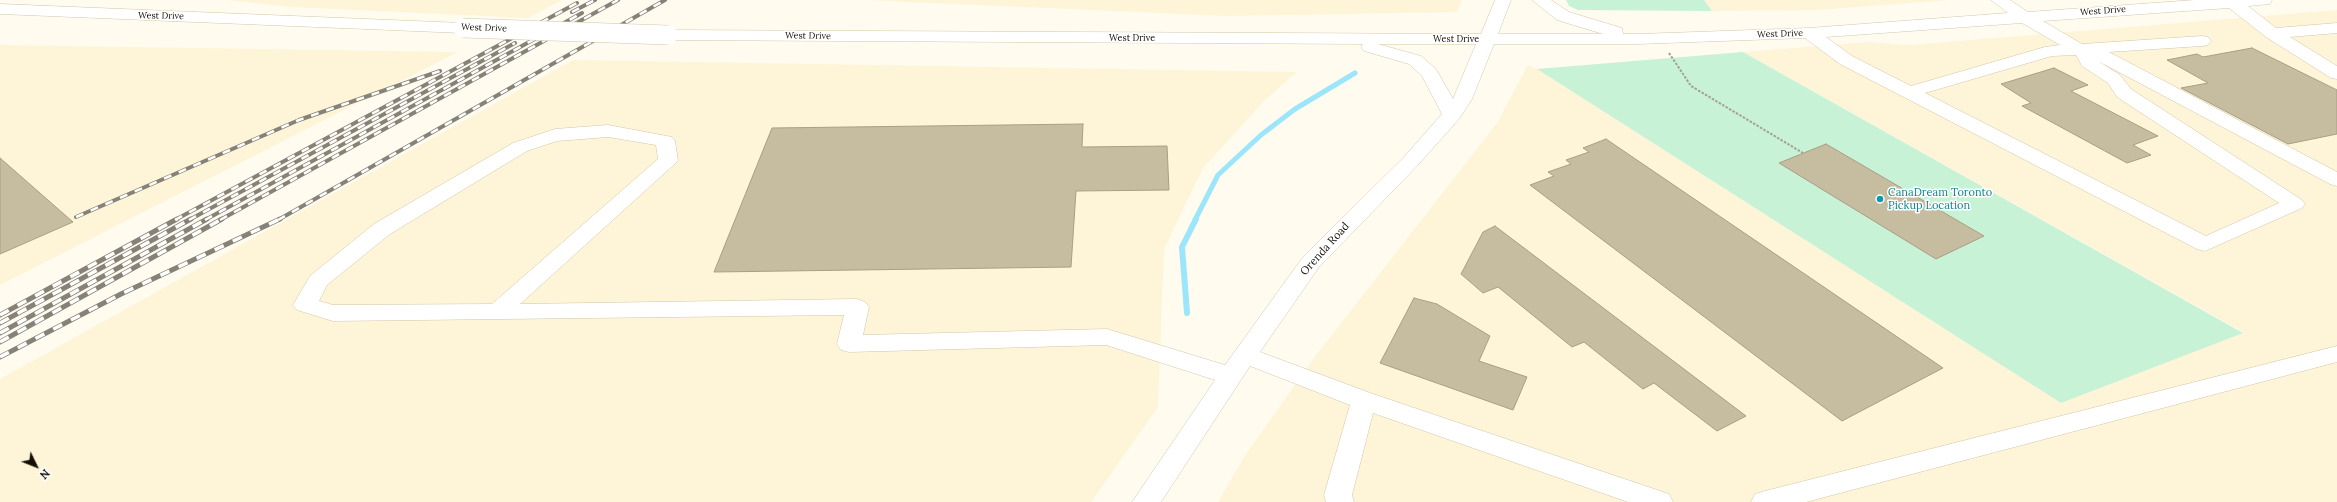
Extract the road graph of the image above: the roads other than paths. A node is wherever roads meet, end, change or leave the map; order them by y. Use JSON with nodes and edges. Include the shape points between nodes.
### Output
{"nodes":[{"id":1,"x":18,"y":0,"type":"edge"},
{"id":2,"x":1503,"y":0,"type":"edge"},
{"id":3,"x":1540,"y":0,"type":"edge"},
{"id":4,"x":1999,"y":0,"type":"edge"},
{"id":5,"x":2264,"y":0,"type":"edge"},
{"id":6,"x":2211,"y":2,"type":"edge"},
{"id":7,"x":2232,"y":2,"type":"junction"},
{"id":8,"x":2,"y":9,"type":"edge"},
{"id":9,"x":2024,"y":17,"type":"junction"},
{"id":10,"x":2337,"y":28,"type":"edge"},
{"id":11,"x":1809,"y":33,"type":"junction"},
{"id":12,"x":2272,"y":33,"type":"junction"},
{"id":13,"x":1334,"y":38,"type":"junction"},
{"id":14,"x":1488,"y":39,"type":"junction"},
{"id":15,"x":1638,"y":39,"type":"junction"},
{"id":16,"x":2202,"y":41,"type":"dead end"},
{"id":17,"x":2081,"y":50,"type":"junction"},
{"id":18,"x":2337,"y":74,"type":"edge"},
{"id":19,"x":1909,"y":92,"type":"junction"},
{"id":20,"x":1452,"y":115,"type":"junction"},
{"id":21,"x":2337,"y":180,"type":"edge"},
{"id":22,"x":497,"y":312,"type":"junction"},
{"id":23,"x":2337,"y":354,"type":"edge"},
{"id":24,"x":1245,"y":355,"type":"junction"},
{"id":25,"x":1231,"y":376,"type":"junction"},
{"id":26,"x":1364,"y":400,"type":"junction"},
{"id":27,"x":1146,"y":502,"type":"edge"},
{"id":28,"x":1340,"y":502,"type":"edge"},
{"id":29,"x":1659,"y":502,"type":"edge"},
{"id":30,"x":1765,"y":502,"type":"edge"}],
"edges":[{"from":1,"to":8,"type":"street"},
{"from":2,"to":14,"type":"street","name":"Orenda Road"},
{"from":3,"to":15,"type":"street","via":[[1563,16]]},
{"from":4,"to":9,"type":"street"},
{"from":5,"to":7,"type":"street","name":"West Drive"},
{"from":6,"to":7,"type":"street","name":"West Drive"},
{"from":6,"to":9,"type":"street","name":"West Drive"},
{"from":7,"to":12,"type":"street"},
{"from":8,"to":13,"type":"street","name":"West Drive","bridge":true,"via":[[668,35]]},
{"from":9,"to":11,"type":"street","name":"West Drive"},
{"from":9,"to":17,"type":"street"},
{"from":10,"to":12,"type":"street"},
{"from":11,"to":15,"type":"street","name":"West Drive"},
{"from":11,"to":19,"type":"street","via":[[1846,60]]},
{"from":12,"to":18,"type":"street"},
{"from":13,"to":14,"type":"street","name":"West Drive"},
{"from":13,"to":20,"type":"street","via":[[1415,60],[1430,73]]},
{"from":14,"to":15,"type":"street","name":"West Drive"},
{"from":14,"to":20,"type":"street","name":"Orenda Road","via":[[1463,99]]},
{"from":16,"to":17,"type":"street"},
{"from":17,"to":19,"type":"street","via":[[2051,51]]},
{"from":17,"to":19,"type":"street","via":[[2088,62],[2114,80],[2124,94],[2295,204],[2205,244]]},
{"from":17,"to":21,"type":"street","via":[[2105,57]]},
{"from":20,"to":24,"type":"street","name":"Orenda Road","via":[[1411,161],[1311,262]]},
{"from":22,"to":22,"type":"street","via":[[333,313],[305,305],[318,281],[382,229],[520,146],[555,135],[608,131],[665,141],[668,161]]},
{"from":22,"to":25,"type":"street","via":[[857,307],[849,344],[1107,337]]},
{"from":23,"to":30,"type":"street"},
{"from":24,"to":25,"type":"street","name":"Orenda Road"},
{"from":24,"to":26,"type":"street"},
{"from":25,"to":27,"type":"street","name":"Orenda Road"},
{"from":26,"to":28,"type":"street","via":[[1338,495]]},
{"from":26,"to":29,"type":"street"}]}
